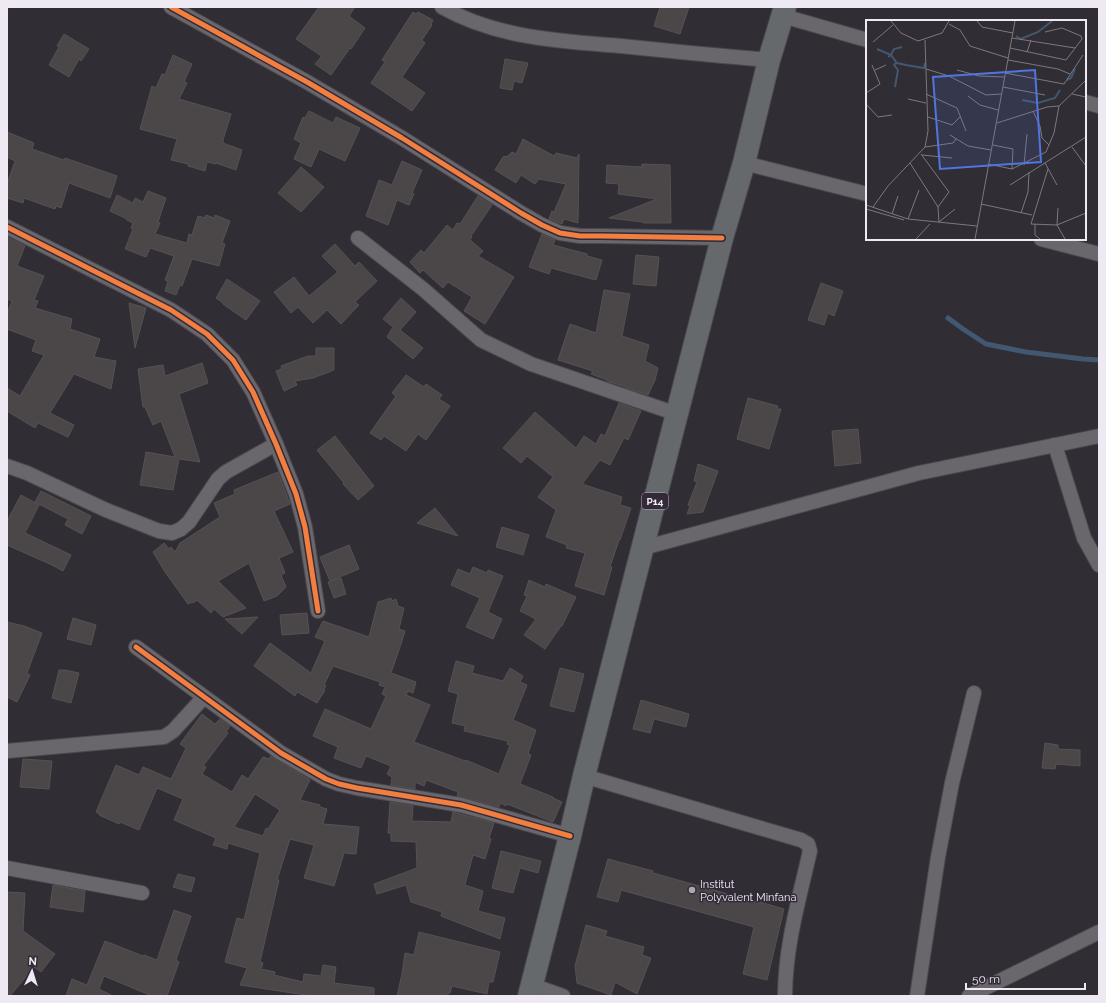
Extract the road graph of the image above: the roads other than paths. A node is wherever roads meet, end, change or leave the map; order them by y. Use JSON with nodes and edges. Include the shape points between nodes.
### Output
{"nodes":[{"id":1,"x":171,"y":7,"type":"edge"},
{"id":2,"x":442,"y":7,"type":"edge"},
{"id":3,"x":784,"y":11,"type":"edge"},
{"id":4,"x":866,"y":40,"type":"edge"},
{"id":5,"x":769,"y":60,"type":"junction"},
{"id":6,"x":1086,"y":102,"type":"edge"},
{"id":7,"x":1099,"y":106,"type":"edge"},
{"id":8,"x":744,"y":162,"type":"junction"},
{"id":9,"x":866,"y":194,"type":"edge"},
{"id":10,"x":7,"y":227,"type":"edge"},
{"id":11,"x":358,"y":238,"type":"dead end"},
{"id":12,"x":722,"y":238,"type":"junction"},
{"id":13,"x":1045,"y":240,"type":"edge"},
{"id":14,"x":1099,"y":254,"type":"edge"},
{"id":15,"x":677,"y":414,"type":"junction"},
{"id":16,"x":1099,"y":436,"type":"edge"},
{"id":17,"x":276,"y":444,"type":"junction"},
{"id":18,"x":1054,"y":445,"type":"junction"},
{"id":19,"x":7,"y":466,"type":"edge"},
{"id":20,"x":643,"y":548,"type":"junction"},
{"id":21,"x":1099,"y":565,"type":"edge"},
{"id":22,"x":318,"y":611,"type":"dead end"},
{"id":23,"x":136,"y":647,"type":"dead end"},
{"id":24,"x":974,"y":693,"type":"dead end"},
{"id":25,"x":204,"y":697,"type":"junction"},
{"id":26,"x":7,"y":751,"type":"edge"},
{"id":27,"x":584,"y":776,"type":"junction"},
{"id":28,"x":570,"y":836,"type":"junction"},
{"id":29,"x":7,"y":868,"type":"edge"},
{"id":30,"x":142,"y":893,"type":"dead end"},
{"id":31,"x":1099,"y":932,"type":"edge"},
{"id":32,"x":530,"y":991,"type":"edge"},
{"id":33,"x":563,"y":996,"type":"edge"},
{"id":34,"x":785,"y":996,"type":"edge"},
{"id":35,"x":917,"y":996,"type":"edge"},
{"id":36,"x":968,"y":996,"type":"edge"}],
"edges":[{"from":1,"to":12,"type":"street","via":[[306,82],[402,138],[521,213],[560,233],[580,236]]},
{"from":2,"to":5,"type":"street","via":[[498,31],[574,42]]},
{"from":3,"to":4,"type":"street"},
{"from":3,"to":5,"type":"main road","number":"P14"},
{"from":5,"to":8,"type":"main road","number":"P14"},
{"from":6,"to":7,"type":"street"},
{"from":8,"to":9,"type":"street"},
{"from":8,"to":12,"type":"main road","number":"P14"},
{"from":10,"to":17,"type":"street","via":[[170,310],[207,334],[233,360],[253,392]]},
{"from":11,"to":15,"type":"street","via":[[481,340],[531,364]]},
{"from":12,"to":15,"type":"main road","number":"P14"},
{"from":13,"to":14,"type":"street"},
{"from":15,"to":20,"type":"main road","number":"P14"},
{"from":16,"to":18,"type":"street"},
{"from":17,"to":19,"type":"street","via":[[226,472],[218,479],[189,522],[172,533],[158,531],[112,513]]},
{"from":17,"to":22,"type":"street","via":[[296,494],[305,527]]},
{"from":18,"to":20,"type":"street","via":[[919,473]]},
{"from":18,"to":21,"type":"street","via":[[1084,538]]},
{"from":20,"to":27,"type":"main road","number":"P14"},
{"from":23,"to":25,"type":"street"},
{"from":24,"to":35,"type":"street","via":[[939,850]]},
{"from":25,"to":26,"type":"street","via":[[174,731],[164,737]]},
{"from":25,"to":28,"type":"street","via":[[281,753],[326,779],[357,788],[461,804]]},
{"from":27,"to":28,"type":"main road","number":"P14"},
{"from":27,"to":34,"type":"street","via":[[808,844],[810,851],[788,954]]},
{"from":28,"to":32,"type":"main road","number":"P14"},
{"from":29,"to":30,"type":"street"},
{"from":31,"to":36,"type":"street"},
{"from":32,"to":33,"type":"street"}]}
